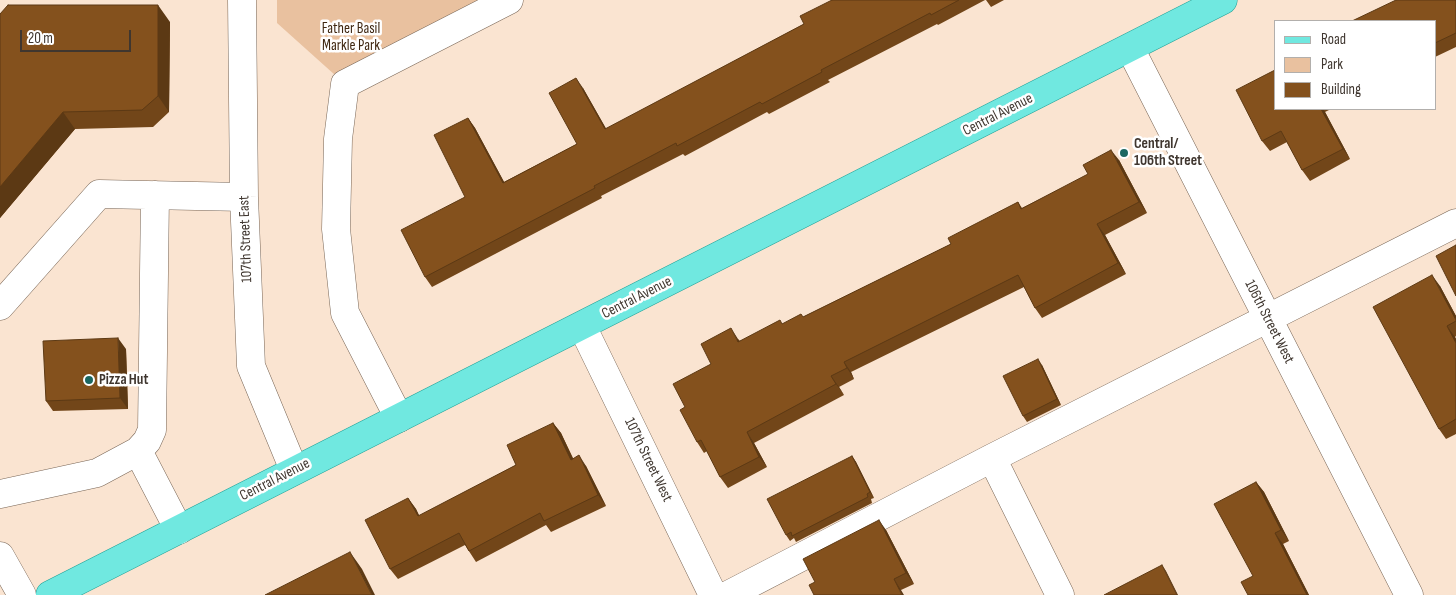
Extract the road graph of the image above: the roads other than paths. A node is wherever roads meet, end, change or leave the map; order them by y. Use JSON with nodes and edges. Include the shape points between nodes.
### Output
{"nodes":[{"id":1,"x":242,"y":0,"type":"edge"},
{"id":2,"x":509,"y":0,"type":"edge"},
{"id":3,"x":1223,"y":0,"type":"edge"},
{"id":4,"x":1130,"y":48,"type":"junction"},
{"id":5,"x":155,"y":195,"type":"junction"},
{"id":6,"x":244,"y":196,"type":"junction"},
{"id":7,"x":1456,"y":223,"type":"edge"},
{"id":8,"x":0,"y":306,"type":"edge"},
{"id":9,"x":1267,"y":318,"type":"junction"},
{"id":10,"x":582,"y":326,"type":"junction"},
{"id":11,"x":399,"y":418,"type":"junction"},
{"id":12,"x":138,"y":451,"type":"junction"},
{"id":13,"x":992,"y":458,"type":"junction"},
{"id":14,"x":294,"y":470,"type":"junction"},
{"id":15,"x":0,"y":494,"type":"edge"},
{"id":16,"x":178,"y":530,"type":"junction"},
{"id":17,"x":0,"y":556,"type":"edge"},
{"id":18,"x":22,"y":595,"type":"edge"},
{"id":19,"x":50,"y":595,"type":"edge"},
{"id":20,"x":713,"y":595,"type":"edge"},
{"id":21,"x":728,"y":595,"type":"edge"},
{"id":22,"x":1060,"y":595,"type":"edge"},
{"id":23,"x":1409,"y":595,"type":"edge"}],
"edges":[{"from":1,"to":6,"type":"street","name":"107th Street East"},
{"from":2,"to":11,"type":"street","via":[[345,84],[338,139],[336,229],[345,313]]},
{"from":3,"to":4,"type":"main road","name":"Central Avenue"},
{"from":4,"to":9,"type":"street","name":"106th Street West"},
{"from":4,"to":10,"type":"main road","name":"Central Avenue"},
{"from":5,"to":6,"type":"street"},
{"from":5,"to":8,"type":"street","via":[[99,194]]},
{"from":5,"to":12,"type":"street","via":[[152,430]]},
{"from":6,"to":14,"type":"street","name":"107th Street East","via":[[251,366]]},
{"from":7,"to":9,"type":"street"},
{"from":9,"to":13,"type":"street"},
{"from":9,"to":23,"type":"street","name":"106th Street West"},
{"from":10,"to":11,"type":"main road","name":"Central Avenue"},
{"from":10,"to":20,"type":"street","name":"107th Street West"},
{"from":11,"to":14,"type":"main road","name":"Central Avenue"},
{"from":12,"to":15,"type":"street","via":[[97,473]]},
{"from":12,"to":16,"type":"street"},
{"from":13,"to":21,"type":"street"},
{"from":13,"to":22,"type":"street"},
{"from":14,"to":16,"type":"main road","name":"Central Avenue"},
{"from":16,"to":19,"type":"main road","name":"Central Avenue"},
{"from":17,"to":18,"type":"street"}]}
